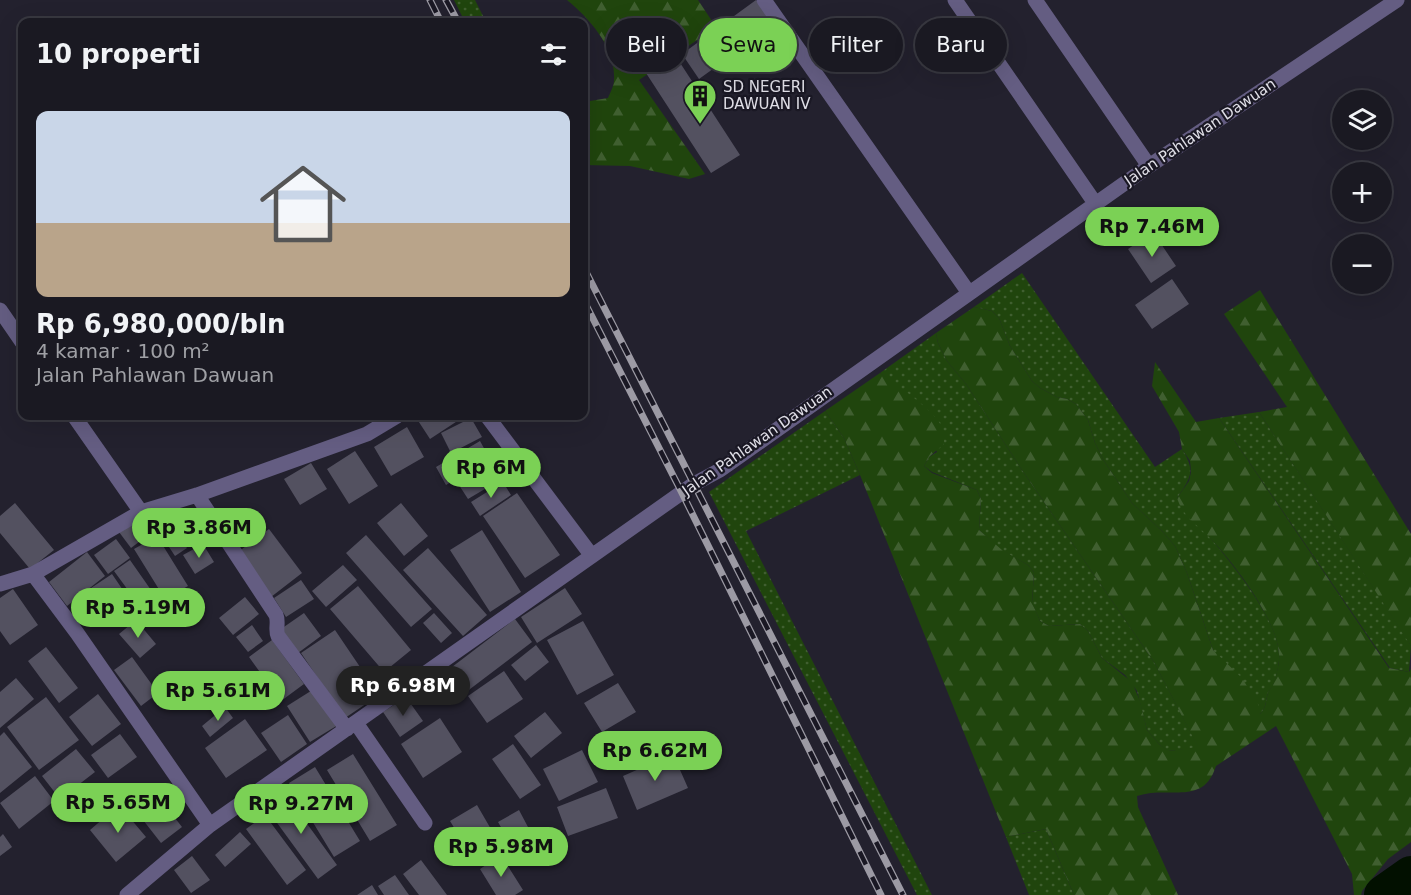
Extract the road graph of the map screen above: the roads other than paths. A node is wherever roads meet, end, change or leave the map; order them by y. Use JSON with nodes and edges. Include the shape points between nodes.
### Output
{"nodes":[{"id":1,"x":764,"y":0,"type":"edge"},
{"id":2,"x":955,"y":0,"type":"edge"},
{"id":3,"x":1035,"y":0,"type":"edge"},
{"id":4,"x":1397,"y":0,"type":"edge"},
{"id":5,"x":1149,"y":166,"type":"junction"},
{"id":6,"x":1095,"y":203,"type":"junction"},
{"id":7,"x":969,"y":293,"type":"junction"},
{"id":8,"x":0,"y":310,"type":"edge"},
{"id":9,"x":18,"y":336,"type":"edge"},
{"id":10,"x":77,"y":420,"type":"edge"},
{"id":11,"x":391,"y":420,"type":"edge"},
{"id":12,"x":490,"y":420,"type":"edge"},
{"id":13,"x":197,"y":495,"type":"junction"},
{"id":14,"x":141,"y":512,"type":"junction"},
{"id":15,"x":592,"y":556,"type":"junction"},
{"id":16,"x":33,"y":574,"type":"junction"},
{"id":17,"x":0,"y":584,"type":"edge"},
{"id":18,"x":351,"y":726,"type":"junction"},
{"id":19,"x":425,"y":823,"type":"dead end"},
{"id":20,"x":210,"y":825,"type":"junction"},
{"id":21,"x":127,"y":895,"type":"edge"}],
"edges":[{"from":1,"to":7,"type":"street"},
{"from":2,"to":6,"type":"street"},
{"from":3,"to":5,"type":"street"},
{"from":4,"to":5,"type":"street","name":"Jalan Pahlawan Dawuan"},
{"from":5,"to":6,"type":"street","name":"Jalan Pahlawan Dawuan"},
{"from":6,"to":7,"type":"street","name":"Jalan Pahlawan Dawuan"},
{"from":7,"to":15,"type":"street","name":"Jalan Pahlawan Dawuan"},
{"from":8,"to":9,"type":"street"},
{"from":10,"to":14,"type":"street"},
{"from":11,"to":13,"type":"street","via":[[368,434]]},
{"from":12,"to":15,"type":"street"},
{"from":13,"to":14,"type":"street"},
{"from":13,"to":18,"type":"street","via":[[279,620],[278,636]]},
{"from":14,"to":16,"type":"street"},
{"from":15,"to":18,"type":"street","name":"Jalan Pahlawan Dawuan"},
{"from":16,"to":17,"type":"street"},
{"from":16,"to":20,"type":"street"},
{"from":18,"to":19,"type":"street"},
{"from":18,"to":20,"type":"street","name":"Jalan Pahlawan Dawuan"},
{"from":20,"to":21,"type":"street","name":"Jalan Pahlawan Dawuan"}]}
